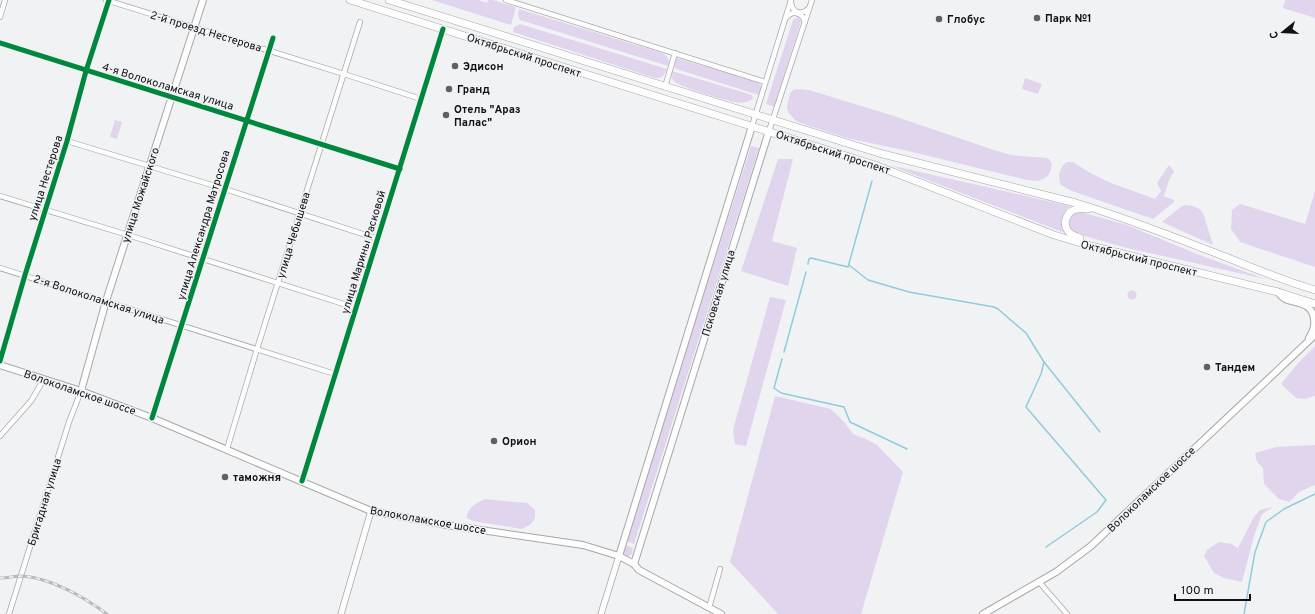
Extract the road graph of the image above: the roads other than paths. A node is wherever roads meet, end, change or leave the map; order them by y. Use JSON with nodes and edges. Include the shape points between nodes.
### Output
{"nodes":[{"id":1,"x":5,"y":0,"type":"edge"},
{"id":2,"x":108,"y":0,"type":"edge"},
{"id":3,"x":203,"y":0,"type":"edge"},
{"id":4,"x":350,"y":0,"type":"edge"},
{"id":5,"x":389,"y":0,"type":"edge"},
{"id":6,"x":506,"y":0,"type":"edge"},
{"id":7,"x":791,"y":0,"type":"edge"},
{"id":8,"x":812,"y":0,"type":"edge"},
{"id":9,"x":809,"y":8,"type":"junction"},
{"id":10,"x":0,"y":17,"type":"edge"},
{"id":11,"x":785,"y":19,"type":"junction"},
{"id":12,"x":360,"y":22,"type":"dead end"},
{"id":13,"x":805,"y":22,"type":"junction"},
{"id":14,"x":194,"y":27,"type":"junction"},
{"id":15,"x":444,"y":29,"type":"junction"},
{"id":16,"x":273,"y":38,"type":"dead end"},
{"id":17,"x":0,"y":43,"type":"edge"},
{"id":18,"x":269,"y":51,"type":"junction"},
{"id":19,"x":675,"y":53,"type":"junction"},
{"id":20,"x":86,"y":71,"type":"junction"},
{"id":21,"x":344,"y":74,"type":"junction"},
{"id":22,"x":765,"y":82,"type":"junction"},
{"id":23,"x":665,"y":87,"type":"junction"},
{"id":24,"x":171,"y":97,"type":"junction"},
{"id":25,"x":422,"y":99,"type":"junction"},
{"id":26,"x":755,"y":114,"type":"junction"},
{"id":27,"x":773,"y":120,"type":"junction"},
{"id":28,"x":246,"y":121,"type":"junction"},
{"id":29,"x":752,"y":126,"type":"junction"},
{"id":30,"x":769,"y":131,"type":"junction"},
{"id":31,"x":67,"y":140,"type":"junction"},
{"id":32,"x":322,"y":144,"type":"junction"},
{"id":33,"x":149,"y":166,"type":"junction"},
{"id":34,"x":400,"y":169,"type":"junction"},
{"id":35,"x":225,"y":189,"type":"junction"},
{"id":36,"x":0,"y":196,"type":"edge"},
{"id":37,"x":45,"y":209,"type":"junction"},
{"id":38,"x":1104,"y":211,"type":"junction"},
{"id":39,"x":300,"y":213,"type":"junction"},
{"id":40,"x":128,"y":235,"type":"junction"},
{"id":41,"x":378,"y":239,"type":"junction"},
{"id":42,"x":1107,"y":250,"type":"junction"},
{"id":43,"x":203,"y":259,"type":"junction"},
{"id":44,"x":0,"y":268,"type":"edge"},
{"id":45,"x":25,"y":275,"type":"junction"},
{"id":46,"x":278,"y":283,"type":"junction"},
{"id":47,"x":1315,"y":290,"type":"edge"},
{"id":48,"x":1278,"y":292,"type":"junction"},
{"id":49,"x":106,"y":301,"type":"junction"},
{"id":50,"x":1315,"y":304,"type":"edge"},
{"id":51,"x":356,"y":308,"type":"junction"},
{"id":52,"x":182,"y":325,"type":"junction"},
{"id":53,"x":1315,"y":335,"type":"edge"},
{"id":54,"x":1305,"y":343,"type":"junction"},
{"id":55,"x":257,"y":349,"type":"junction"},
{"id":56,"x":0,"y":361,"type":"edge"},
{"id":57,"x":0,"y":365,"type":"edge"},
{"id":58,"x":335,"y":374,"type":"junction"},
{"id":59,"x":44,"y":379,"type":"junction"},
{"id":60,"x":81,"y":391,"type":"junction"},
{"id":61,"x":152,"y":418,"type":"junction"},
{"id":62,"x":0,"y":436,"type":"edge"},
{"id":63,"x":228,"y":449,"type":"junction"},
{"id":64,"x":302,"y":481,"type":"junction"},
{"id":65,"x":371,"y":510,"type":"junction"},
{"id":66,"x":619,"y":556,"type":"junction"},
{"id":67,"x":634,"y":564,"type":"junction"},
{"id":68,"x":720,"y":569,"type":"dead end"},
{"id":69,"x":1040,"y":582,"type":"junction"},
{"id":70,"x":709,"y":608,"type":"junction"},
{"id":71,"x":9,"y":614,"type":"edge"},
{"id":72,"x":341,"y":614,"type":"edge"},
{"id":73,"x":601,"y":614,"type":"edge"},
{"id":74,"x":720,"y":614,"type":"edge"},
{"id":75,"x":983,"y":614,"type":"edge"},
{"id":76,"x":1067,"y":614,"type":"edge"}],
"edges":[{"from":1,"to":10,"type":"street"},
{"from":2,"to":14,"type":"street","name":"2-й проезд Нестерова"},
{"from":2,"to":20,"type":"street","name":"улица Нестерова"},
{"from":3,"to":14,"type":"main road","name":"улица Можайского"},
{"from":4,"to":15,"type":"main road","name":"Октябрьский проспект"},
{"from":5,"to":23,"type":"main road","name":"Октябрьский проспект"},
{"from":6,"to":19,"type":"street"},
{"from":7,"to":9,"type":"street","name":"Псковская улица","via":[[792,7],[797,12],[804,12]]},
{"from":7,"to":11,"type":"street","name":"Псковская улица"},
{"from":8,"to":9,"type":"street","name":"Псковская улица"},
{"from":9,"to":13,"type":"street","name":"Псковская улица"},
{"from":11,"to":13,"type":"street","via":[[789,14],[796,13],[802,16]]},
{"from":11,"to":22,"type":"street","name":"Псковская улица"},
{"from":12,"to":21,"type":"street","name":"улица Чебышева"},
{"from":13,"to":27,"type":"street","name":"Псковская улица"},
{"from":14,"to":18,"type":"street","name":"2-й проезд Нестерова"},
{"from":14,"to":24,"type":"main road","name":"улица Можайского"},
{"from":15,"to":25,"type":"street","name":"улица Марины Расковой"},
{"from":15,"to":29,"type":"main road","name":"Октябрьский проспект"},
{"from":16,"to":18,"type":"street","name":"улица Александра Матросова"},
{"from":17,"to":20,"type":"street","name":"4-я Волоколамская улица"},
{"from":18,"to":21,"type":"street","name":"2-й проезд Нестерова"},
{"from":18,"to":28,"type":"street","name":"улица Александра Матросова"},
{"from":19,"to":22,"type":"street"},
{"from":19,"to":23,"type":"street"},
{"from":20,"to":24,"type":"street","name":"4-я Волоколамская улица"},
{"from":20,"to":31,"type":"street","name":"улица Нестерова"},
{"from":21,"to":25,"type":"street","name":"2-й проезд Нестерова"},
{"from":21,"to":32,"type":"street","name":"улица Чебышева"},
{"from":22,"to":26,"type":"street","name":"Псковская улица"},
{"from":23,"to":26,"type":"main road","name":"Октябрьский проспект"},
{"from":24,"to":28,"type":"street","name":"4-я Волоколамская улица"},
{"from":24,"to":33,"type":"main road","name":"улица Можайского"},
{"from":25,"to":34,"type":"street","name":"улица Марины Расковой"},
{"from":26,"to":27,"type":"main road","name":"Октябрьский проспект"},
{"from":26,"to":29,"type":"street","name":"Псковская улица"},
{"from":27,"to":30,"type":"street","name":"Псковская улица"},
{"from":27,"to":38,"type":"main road","name":"Октябрьский проспект","via":[[879,153]]},
{"from":28,"to":32,"type":"street","name":"4-я Волоколамская улица"},
{"from":28,"to":35,"type":"street","name":"улица Александра Матросова"},
{"from":29,"to":30,"type":"main road","name":"Октябрьский проспект"},
{"from":29,"to":66,"type":"main road","name":"Псковская улица"},
{"from":30,"to":42,"type":"main road","name":"Октябрьский проспект","via":[[875,165],[1054,234]]},
{"from":30,"to":67,"type":"main road","name":"Псковская улица"},
{"from":31,"to":33,"type":"street"},
{"from":31,"to":37,"type":"street","name":"улица Нестерова"},
{"from":32,"to":34,"type":"street","name":"4-я Волоколамская улица"},
{"from":32,"to":39,"type":"street","name":"улица Чебышева"},
{"from":33,"to":35,"type":"street"},
{"from":33,"to":40,"type":"main road","name":"улица Можайского"},
{"from":34,"to":41,"type":"street","name":"улица Марины Расковой"},
{"from":35,"to":39,"type":"street"},
{"from":35,"to":43,"type":"street","name":"улица Александра Матросова"},
{"from":36,"to":37,"type":"street"},
{"from":37,"to":40,"type":"street"},
{"from":37,"to":45,"type":"street","name":"улица Нестерова"},
{"from":38,"to":42,"type":"main road","via":[[1080,208],[1073,210],[1066,216],[1065,226],[1072,235]]},
{"from":38,"to":47,"type":"main road","name":"Октябрьский проспект"},
{"from":39,"to":41,"type":"street"},
{"from":39,"to":46,"type":"street","name":"улица Чебышева"},
{"from":40,"to":43,"type":"street"},
{"from":40,"to":49,"type":"main road","name":"улица Можайского"},
{"from":41,"to":51,"type":"street","name":"улица Марины Расковой"},
{"from":42,"to":48,"type":"main road","name":"Октябрьский проспект"},
{"from":43,"to":46,"type":"street"},
{"from":43,"to":52,"type":"street","name":"улица Александра Матросова"},
{"from":44,"to":45,"type":"street","name":"2-я Волоколамская улица"},
{"from":45,"to":49,"type":"street","name":"2-я Волоколамская улица"},
{"from":45,"to":56,"type":"street","name":"улица Нестерова"},
{"from":46,"to":51,"type":"street"},
{"from":46,"to":55,"type":"street","name":"улица Чебышева"},
{"from":48,"to":50,"type":"main road","name":"Октябрьский проспект"},
{"from":48,"to":54,"type":"main road","name":"Волоколамское шоссе","via":[[1283,298],[1307,306],[1312,311],[1314,327]]},
{"from":49,"to":52,"type":"street","name":"2-я Волоколамская улица"},
{"from":49,"to":60,"type":"main road","name":"улица Можайского"},
{"from":51,"to":58,"type":"street","name":"улица Марины Расковой"},
{"from":52,"to":55,"type":"street","name":"2-я Волоколамская улица"},
{"from":52,"to":61,"type":"street","name":"улица Александра Матросова"},
{"from":53,"to":54,"type":"main road","name":"Волоколамское шоссе"},
{"from":54,"to":69,"type":"main road","name":"Волоколамское шоссе","via":[[1104,534],[1077,558]]},
{"from":55,"to":58,"type":"street","name":"2-я Волоколамская улица"},
{"from":55,"to":63,"type":"street","name":"улица Чебышева"},
{"from":57,"to":59,"type":"main road","name":"Волоколамское шоссе"},
{"from":58,"to":64,"type":"street","name":"улица Марины Расковой"},
{"from":59,"to":60,"type":"main road","name":"Волоколамское шоссе"},
{"from":59,"to":62,"type":"street","via":[[31,401]]},
{"from":60,"to":61,"type":"main road","name":"Волоколамское шоссе"},
{"from":60,"to":71,"type":"street","name":"Бригадная улица"},
{"from":61,"to":63,"type":"main road","name":"Волоколамское шоссе"},
{"from":63,"to":64,"type":"main road","name":"Волоколамское шоссе"},
{"from":64,"to":65,"type":"main road","name":"Волоколамское шоссе"},
{"from":65,"to":66,"type":"main road","name":"Волоколамское шоссе","via":[[446,525],[583,545]]},
{"from":65,"to":72,"type":"street"},
{"from":66,"to":67,"type":"main road","name":"Волоколамское шоссе"},
{"from":66,"to":73,"type":"street"},
{"from":67,"to":70,"type":"main road","name":"Волоколамское шоссе","via":[[639,570]]},
{"from":68,"to":70,"type":"street"},
{"from":69,"to":75,"type":"main road","name":"Волоколамское шоссе"},
{"from":69,"to":76,"type":"street"},
{"from":70,"to":74,"type":"main road","name":"Волоколамское шоссе"}]}
